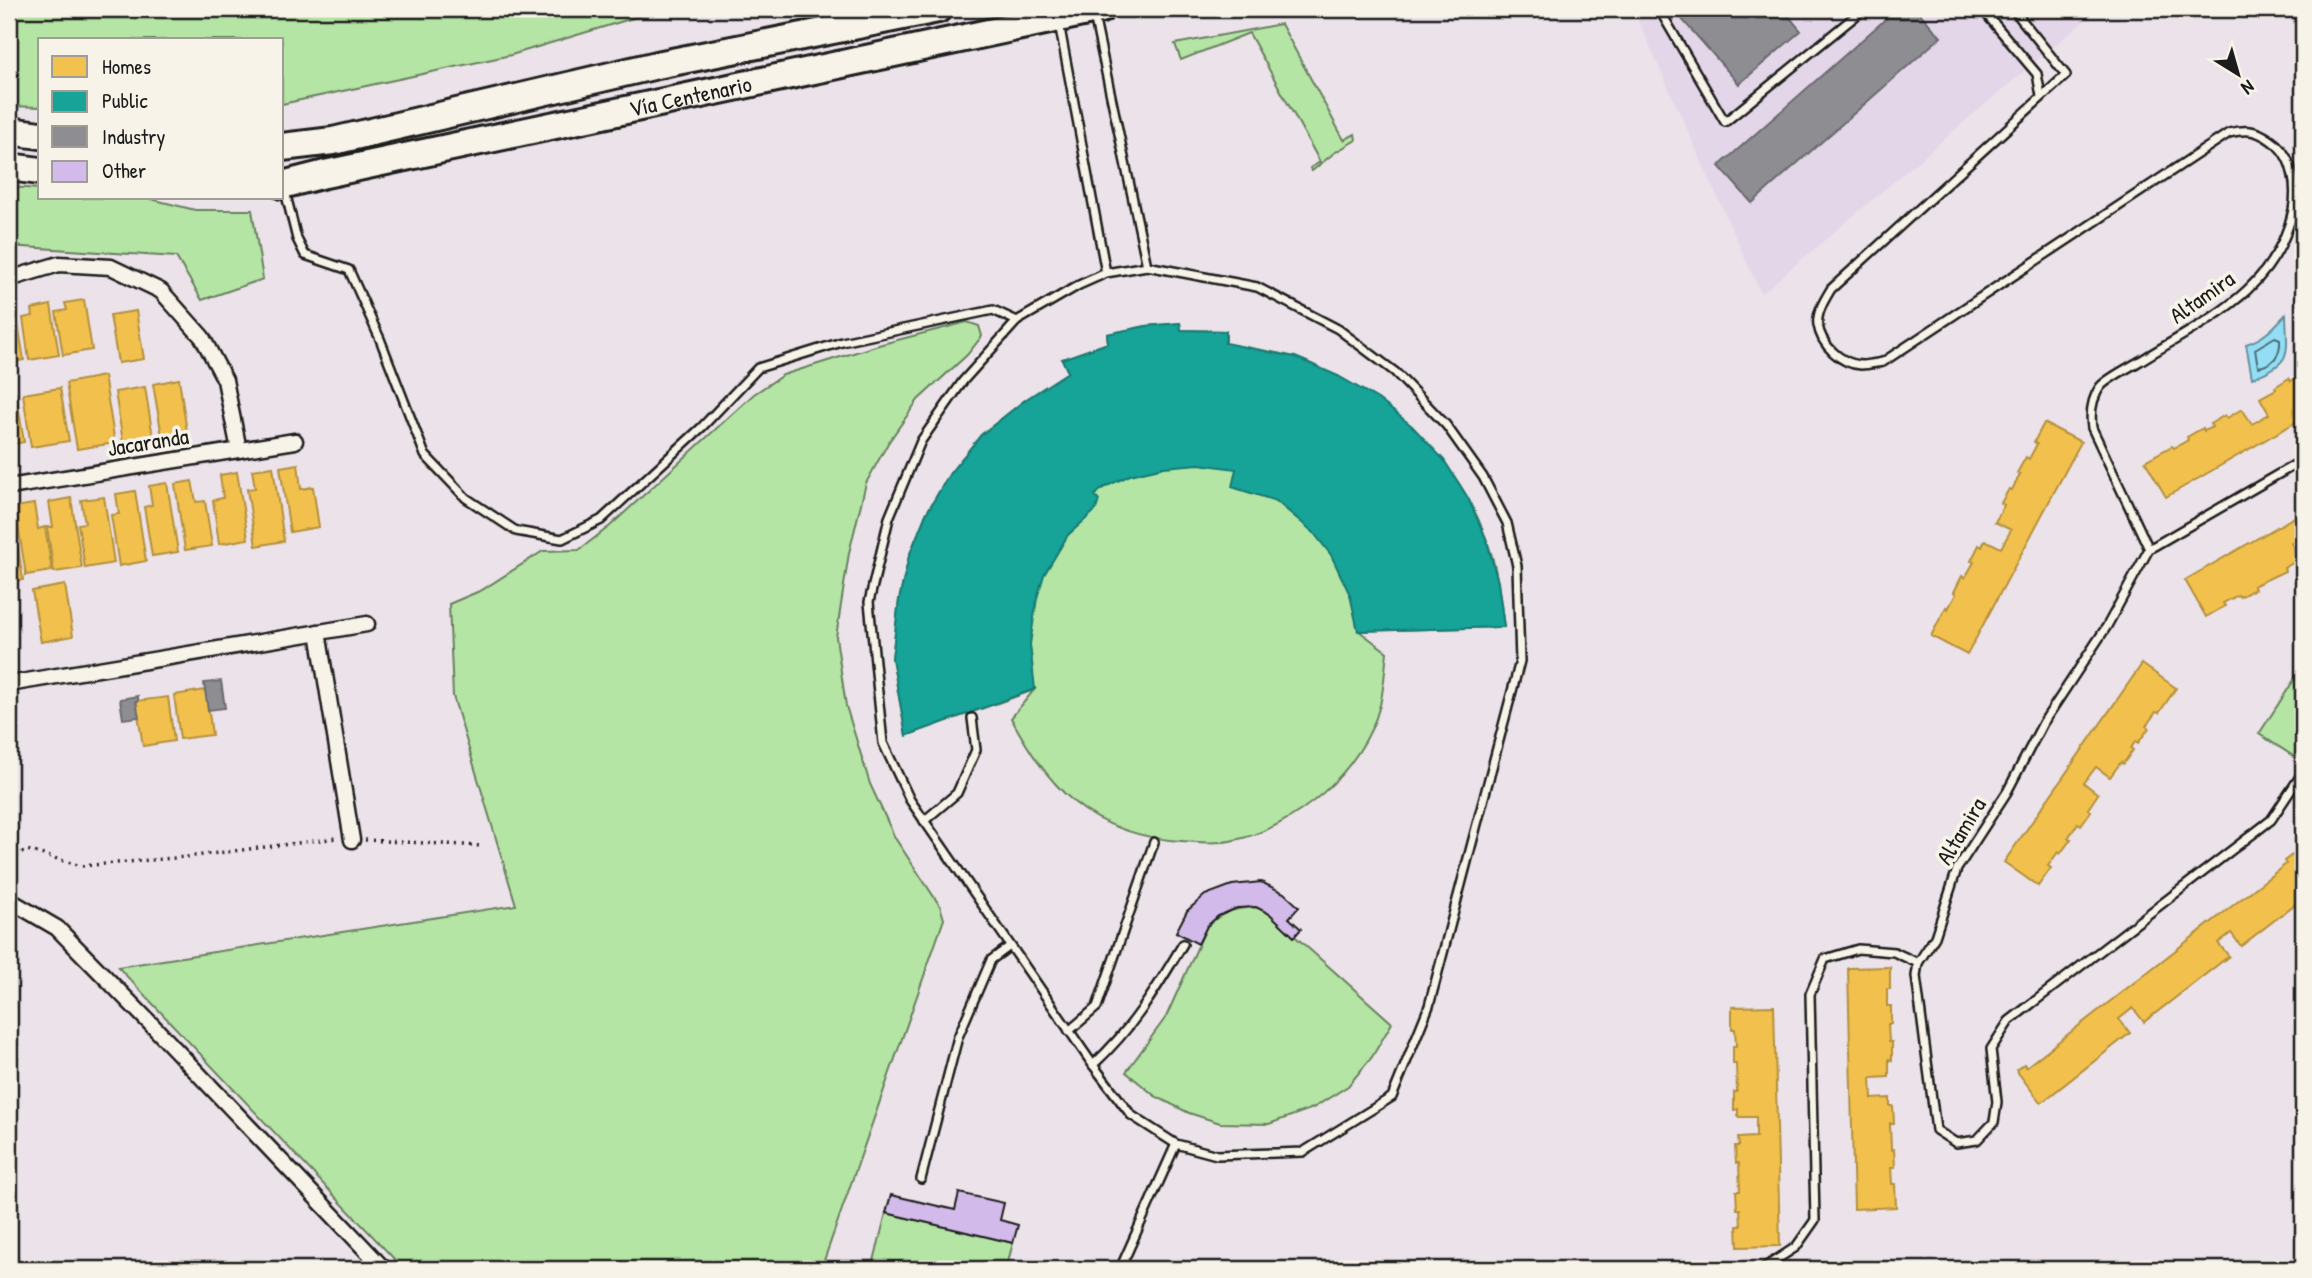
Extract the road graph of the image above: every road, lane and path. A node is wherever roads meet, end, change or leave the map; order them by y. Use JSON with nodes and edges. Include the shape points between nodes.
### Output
{"nodes":[{"id":1,"x":938,"y":9,"type":"edge"},
{"id":2,"x":1095,"y":9,"type":"edge"},
{"id":3,"x":1659,"y":9,"type":"edge"},
{"id":4,"x":1864,"y":9,"type":"edge"},
{"id":5,"x":1982,"y":9,"type":"edge"},
{"id":6,"x":2013,"y":9,"type":"edge"},
{"id":7,"x":1057,"y":13,"type":"edge"},
{"id":8,"x":2041,"y":96,"type":"junction"},
{"id":9,"x":9,"y":131,"type":"edge"},
{"id":10,"x":38,"y":135,"type":"edge"},
{"id":11,"x":284,"y":147,"type":"edge"},
{"id":12,"x":9,"y":167,"type":"edge"},
{"id":13,"x":38,"y":171,"type":"edge"},
{"id":14,"x":284,"y":184,"type":"edge"},
{"id":15,"x":284,"y":192,"type":"edge"},
{"id":16,"x":1147,"y":266,"type":"junction"},
{"id":17,"x":1106,"y":273,"type":"junction"},
{"id":18,"x":9,"y":279,"type":"edge"},
{"id":19,"x":1017,"y":321,"type":"junction"},
{"id":20,"x":295,"y":441,"type":"dead end"},
{"id":21,"x":239,"y":450,"type":"junction"},
{"id":22,"x":2303,"y":460,"type":"edge"},
{"id":23,"x":9,"y":487,"type":"edge"},
{"id":24,"x":2149,"y":549,"type":"junction"},
{"id":25,"x":366,"y":624,"type":"dead end"},
{"id":26,"x":318,"y":632,"type":"junction"},
{"id":27,"x":9,"y":684,"type":"edge"},
{"id":28,"x":972,"y":719,"type":"dead end"},
{"id":29,"x":2303,"y":772,"type":"edge"},
{"id":30,"x":924,"y":821,"type":"junction"},
{"id":31,"x":352,"y":840,"type":"junction"},
{"id":32,"x":1154,"y":842,"type":"dead end"},
{"id":33,"x":483,"y":846,"type":"dead end"},
{"id":34,"x":9,"y":858,"type":"edge"},
{"id":35,"x":9,"y":900,"type":"edge"},
{"id":36,"x":1183,"y":944,"type":"dead end"},
{"id":37,"x":1010,"y":946,"type":"junction"},
{"id":38,"x":1918,"y":962,"type":"junction"},
{"id":39,"x":1069,"y":1031,"type":"junction"},
{"id":40,"x":1093,"y":1065,"type":"junction"},
{"id":41,"x":1175,"y":1144,"type":"junction"},
{"id":42,"x":921,"y":1179,"type":"dead end"},
{"id":43,"x":384,"y":1269,"type":"edge"},
{"id":44,"x":1120,"y":1269,"type":"edge"},
{"id":45,"x":1762,"y":1269,"type":"edge"}],
"edges":[{"from":1,"to":11,"type":"highway","name":"Vía Centenario","via":[[657,65],[333,141]]},
{"from":2,"to":7,"type":"highway","name":"Vía Centenario"},
{"from":2,"to":16,"type":"lane"},
{"from":3,"to":4,"type":"lane","via":[[1725,122]]},
{"from":5,"to":8,"type":"lane","via":[[2038,74]]},
{"from":6,"to":8,"type":"lane","via":[[2066,75]]},
{"from":7,"to":14,"type":"highway","name":"Vía Centenario"},
{"from":7,"to":17,"type":"lane"},
{"from":8,"to":24,"type":"lane","name":"Altamira","via":[[1831,289],[1817,324],[1825,345],[1839,357],[1859,365],[1883,362],[2229,133],[2246,129],[2263,135],[2280,148],[2293,173],[2294,201],[2280,248],[2260,278],[2236,301],[2101,386],[2090,411],[2092,428]]},
{"from":9,"to":10,"type":"highway"},
{"from":12,"to":13,"type":"highway"},
{"from":15,"to":19,"type":"lane","via":[[305,255],[349,270],[425,455],[466,498],[516,531],[562,539],[601,520],[758,368],[842,342],[993,310]]},
{"from":16,"to":17,"type":"lane"},
{"from":16,"to":41,"type":"lane","via":[[1257,287],[1338,329],[1395,372],[1447,425],[1483,477],[1507,523],[1517,566],[1520,661],[1429,1006],[1392,1097],[1303,1152],[1217,1155]]},
{"from":17,"to":19,"type":"lane"},
{"from":18,"to":21,"type":"street","via":[[58,264],[111,267],[161,290],[202,337],[225,380]]},
{"from":19,"to":30,"type":"lane","via":[[963,381],[921,441],[890,518],[869,602],[883,743]]},
{"from":20,"to":21,"type":"street","name":"Jacaranda"},
{"from":21,"to":23,"type":"street","name":"Jacaranda"},
{"from":22,"to":24,"type":"lane"},
{"from":24,"to":38,"type":"lane","name":"Altamira","via":[[1957,869],[1935,937]]},
{"from":25,"to":26,"type":"street"},
{"from":26,"to":27,"type":"street"},
{"from":26,"to":31,"type":"street"},
{"from":28,"to":30,"type":"lane","via":[[976,750],[957,793]]},
{"from":29,"to":38,"type":"lane","via":[[2271,820],[2009,1021],[1991,1049],[1997,1102],[1994,1122],[1977,1140],[1956,1143],[1936,1130]]},
{"from":30,"to":37,"type":"lane"},
{"from":31,"to":33,"type":"path"},
{"from":31,"to":34,"type":"path","via":[[335,838],[81,866],[27,850]]},
{"from":32,"to":39,"type":"lane","via":[[1097,1007]]},
{"from":35,"to":43,"type":"street","via":[[57,929]]},
{"from":36,"to":40,"type":"lane","via":[[1147,1004],[1119,1041]]},
{"from":37,"to":39,"type":"lane"},
{"from":37,"to":42,"type":"lane","via":[[991,960],[958,1037]]},
{"from":38,"to":45,"type":"lane","via":[[1894,952],[1858,949],[1825,958],[1810,994],[1815,1220],[1796,1247]]},
{"from":39,"to":40,"type":"lane"},
{"from":40,"to":41,"type":"lane","via":[[1131,1115]]},
{"from":41,"to":44,"type":"lane"}]}
